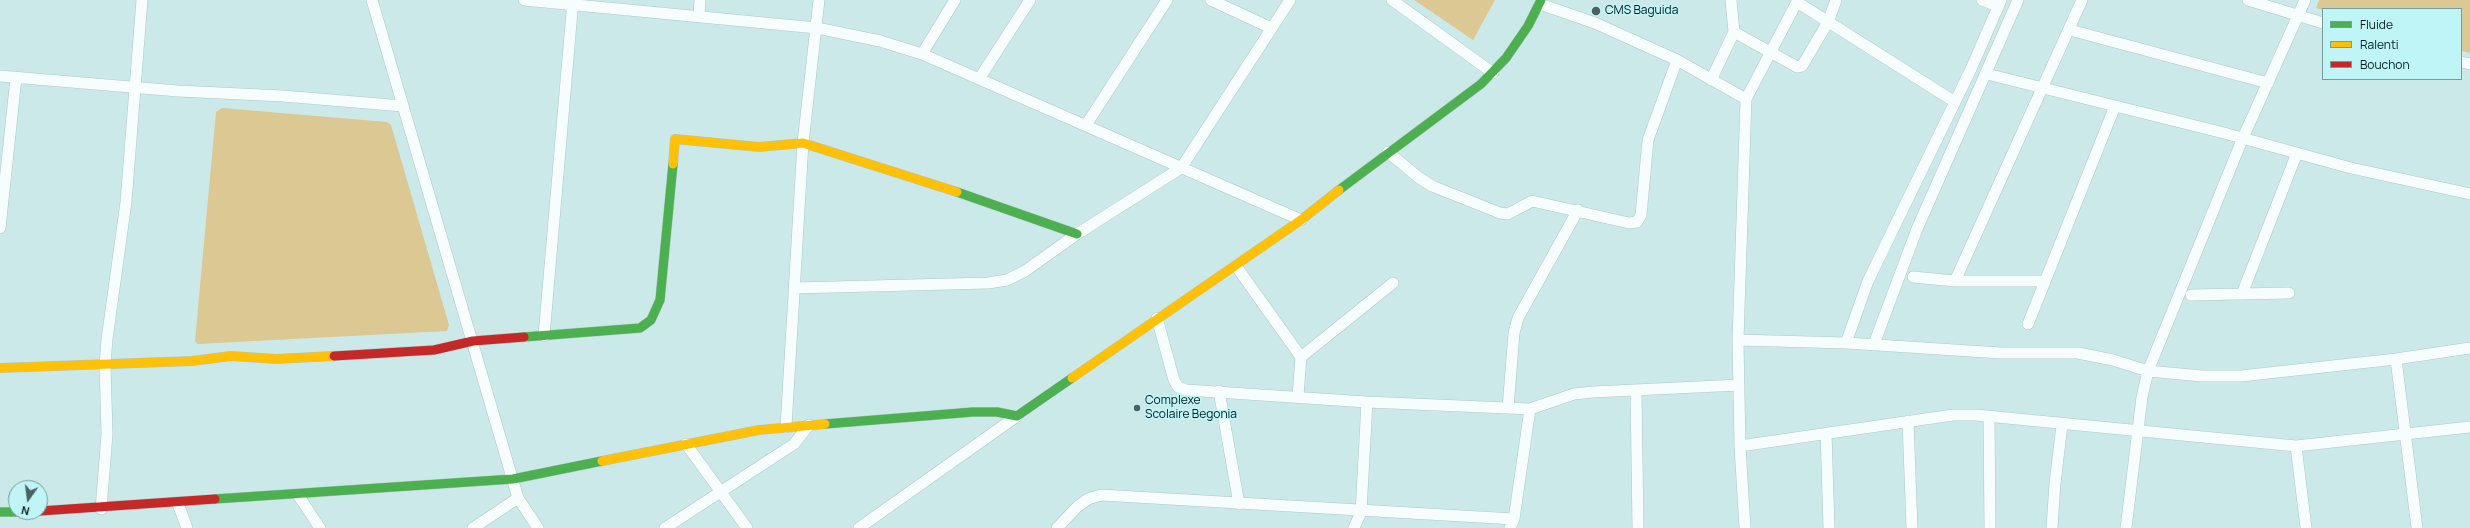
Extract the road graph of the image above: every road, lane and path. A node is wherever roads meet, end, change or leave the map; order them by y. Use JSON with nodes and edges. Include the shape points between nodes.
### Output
{"nodes":[{"id":1,"x":135,"y":0,"type":"edge"},
{"id":2,"x":142,"y":0,"type":"edge"},
{"id":3,"x":372,"y":0,"type":"edge"},
{"id":4,"x":524,"y":0,"type":"edge"},
{"id":5,"x":700,"y":0,"type":"edge"},
{"id":6,"x":819,"y":0,"type":"edge"},
{"id":7,"x":955,"y":0,"type":"edge"},
{"id":8,"x":1030,"y":0,"type":"edge"},
{"id":9,"x":1167,"y":0,"type":"edge"},
{"id":10,"x":1211,"y":0,"type":"edge"},
{"id":11,"x":1290,"y":0,"type":"edge"},
{"id":12,"x":1392,"y":0,"type":"edge"},
{"id":13,"x":1731,"y":0,"type":"edge"},
{"id":14,"x":1836,"y":0,"type":"edge"},
{"id":15,"x":1982,"y":0,"type":"edge"},
{"id":16,"x":2018,"y":0,"type":"edge"},
{"id":17,"x":2082,"y":0,"type":"edge"},
{"id":18,"x":2248,"y":0,"type":"edge"},
{"id":19,"x":2305,"y":0,"type":"edge"},
{"id":20,"x":1798,"y":1,"type":"edge"},
{"id":21,"x":573,"y":2,"type":"edge"},
{"id":22,"x":1540,"y":2,"type":"edge"},
{"id":23,"x":2000,"y":3,"type":"edge"},
{"id":24,"x":699,"y":16,"type":"junction"},
{"id":25,"x":2298,"y":16,"type":"junction"},
{"id":26,"x":1828,"y":22,"type":"junction"},
{"id":27,"x":2322,"y":23,"type":"edge"},
{"id":28,"x":817,"y":28,"type":"junction"},
{"id":29,"x":1271,"y":28,"type":"junction"},
{"id":30,"x":2070,"y":30,"type":"junction"},
{"id":31,"x":1734,"y":32,"type":"junction"},
{"id":32,"x":1769,"y":53,"type":"junction"},
{"id":33,"x":922,"y":54,"type":"junction"},
{"id":34,"x":1677,"y":60,"type":"junction"},
{"id":35,"x":1493,"y":73,"type":"junction"},
{"id":36,"x":1991,"y":75,"type":"dead end"},
{"id":37,"x":0,"y":76,"type":"edge"},
{"id":38,"x":16,"y":78,"type":"junction"},
{"id":39,"x":979,"y":79,"type":"junction"},
{"id":40,"x":1710,"y":80,"type":"junction"},
{"id":41,"x":2268,"y":83,"type":"junction"},
{"id":42,"x":134,"y":87,"type":"junction"},
{"id":43,"x":2043,"y":88,"type":"junction"},
{"id":44,"x":1746,"y":99,"type":"junction"},
{"id":45,"x":1955,"y":102,"type":"junction"},
{"id":46,"x":403,"y":106,"type":"junction"},
{"id":47,"x":2116,"y":106,"type":"junction"},
{"id":48,"x":1086,"y":125,"type":"junction"},
{"id":49,"x":2243,"y":139,"type":"junction"},
{"id":50,"x":803,"y":143,"type":"junction"},
{"id":51,"x":1388,"y":152,"type":"junction"},
{"id":52,"x":2297,"y":153,"type":"junction"},
{"id":53,"x":1181,"y":168,"type":"junction"},
{"id":54,"x":2470,"y":194,"type":"edge"},
{"id":55,"x":1578,"y":210,"type":"junction"},
{"id":56,"x":1301,"y":220,"type":"junction"},
{"id":57,"x":0,"y":228,"type":"edge"},
{"id":58,"x":1077,"y":234,"type":"junction"},
{"id":59,"x":1236,"y":266,"type":"junction"},
{"id":60,"x":1913,"y":277,"type":"dead end"},
{"id":61,"x":1955,"y":281,"type":"junction"},
{"id":62,"x":2045,"y":281,"type":"junction"},
{"id":63,"x":1393,"y":283,"type":"dead end"},
{"id":64,"x":794,"y":288,"type":"junction"},
{"id":65,"x":2289,"y":293,"type":"dead end"},
{"id":66,"x":2242,"y":294,"type":"junction"},
{"id":67,"x":2191,"y":295,"type":"dead end"},
{"id":68,"x":1157,"y":318,"type":"junction"},
{"id":69,"x":2028,"y":324,"type":"dead end"},
{"id":70,"x":544,"y":336,"type":"junction"},
{"id":71,"x":1738,"y":340,"type":"junction"},
{"id":72,"x":473,"y":341,"type":"junction"},
{"id":73,"x":1846,"y":343,"type":"junction"},
{"id":74,"x":1874,"y":344,"type":"junction"},
{"id":75,"x":2470,"y":348,"type":"edge"},
{"id":76,"x":1301,"y":357,"type":"junction"},
{"id":77,"x":2396,"y":359,"type":"junction"},
{"id":78,"x":105,"y":364,"type":"junction"},
{"id":79,"x":0,"y":368,"type":"edge"},
{"id":80,"x":2148,"y":371,"type":"junction"},
{"id":81,"x":1739,"y":385,"type":"junction"},
{"id":82,"x":1636,"y":390,"type":"junction"},
{"id":83,"x":1219,"y":391,"type":"junction"},
{"id":84,"x":1298,"y":396,"type":"junction"},
{"id":85,"x":1367,"y":402,"type":"junction"},
{"id":86,"x":1508,"y":408,"type":"junction"},
{"id":87,"x":1530,"y":409,"type":"junction"},
{"id":88,"x":1017,"y":416,"type":"junction"},
{"id":89,"x":1989,"y":416,"type":"junction"},
{"id":90,"x":1908,"y":421,"type":"junction"},
{"id":91,"x":809,"y":425,"type":"junction"},
{"id":92,"x":2062,"y":425,"type":"junction"},
{"id":93,"x":2470,"y":426,"type":"edge"},
{"id":94,"x":786,"y":427,"type":"junction"},
{"id":95,"x":2138,"y":431,"type":"junction"},
{"id":96,"x":1826,"y":433,"type":"junction"},
{"id":97,"x":2406,"y":433,"type":"junction"},
{"id":98,"x":686,"y":444,"type":"junction"},
{"id":99,"x":1740,"y":446,"type":"junction"},
{"id":100,"x":2296,"y":446,"type":"junction"},
{"id":101,"x":514,"y":479,"type":"junction"},
{"id":102,"x":720,"y":491,"type":"junction"},
{"id":103,"x":298,"y":495,"type":"junction"},
{"id":104,"x":518,"y":498,"type":"junction"},
{"id":105,"x":178,"y":504,"type":"junction"},
{"id":106,"x":1239,"y":504,"type":"junction"},
{"id":107,"x":101,"y":509,"type":"junction"},
{"id":108,"x":48,"y":511,"type":"edge"},
{"id":109,"x":1362,"y":512,"type":"junction"},
{"id":110,"x":1512,"y":524,"type":"edge"},
{"id":111,"x":187,"y":528,"type":"edge"},
{"id":112,"x":320,"y":528,"type":"edge"},
{"id":113,"x":473,"y":528,"type":"edge"},
{"id":114,"x":538,"y":528,"type":"edge"},
{"id":115,"x":665,"y":528,"type":"edge"},
{"id":116,"x":747,"y":528,"type":"edge"},
{"id":117,"x":859,"y":528,"type":"edge"},
{"id":118,"x":1057,"y":528,"type":"edge"},
{"id":119,"x":1354,"y":528,"type":"edge"},
{"id":120,"x":1638,"y":528,"type":"edge"},
{"id":121,"x":1745,"y":528,"type":"edge"},
{"id":122,"x":1829,"y":528,"type":"edge"},
{"id":123,"x":1912,"y":528,"type":"edge"},
{"id":124,"x":1990,"y":528,"type":"edge"},
{"id":125,"x":2052,"y":528,"type":"edge"},
{"id":126,"x":2126,"y":528,"type":"edge"},
{"id":127,"x":2306,"y":528,"type":"edge"},
{"id":128,"x":2417,"y":528,"type":"edge"}],
"edges":[{"from":1,"to":2,"type":"street"},
{"from":2,"to":42,"type":"street"},
{"from":3,"to":46,"type":"street"},
{"from":4,"to":21,"type":"street"},
{"from":5,"to":24,"type":"street"},
{"from":6,"to":28,"type":"street"},
{"from":7,"to":33,"type":"street"},
{"from":8,"to":39,"type":"street"},
{"from":9,"to":48,"type":"street"},
{"from":10,"to":29,"type":"street"},
{"from":11,"to":29,"type":"street"},
{"from":12,"to":35,"type":"street"},
{"from":13,"to":31,"type":"street"},
{"from":14,"to":26,"type":"street"},
{"from":15,"to":23,"type":"street"},
{"from":16,"to":74,"type":"street","via":[[1917,229]]},
{"from":17,"to":30,"type":"street"},
{"from":18,"to":25,"type":"street"},
{"from":19,"to":25,"type":"street"},
{"from":20,"to":26,"type":"street"},
{"from":20,"to":32,"type":"street"},
{"from":21,"to":24,"type":"street"},
{"from":21,"to":70,"type":"street"},
{"from":22,"to":34,"type":"street","via":[[1595,23]]},
{"from":22,"to":35,"type":"street","via":[[1528,26]]},
{"from":23,"to":45,"type":"street"},
{"from":24,"to":28,"type":"street"},
{"from":25,"to":27,"type":"street"},
{"from":25,"to":41,"type":"street"},
{"from":26,"to":32,"type":"street","via":[[1802,66],[1792,66]]},
{"from":26,"to":45,"type":"street"},
{"from":28,"to":33,"type":"street","via":[[880,41]]},
{"from":28,"to":50,"type":"street"},
{"from":29,"to":53,"type":"street"},
{"from":30,"to":41,"type":"street"},
{"from":30,"to":43,"type":"street"},
{"from":31,"to":32,"type":"street"},
{"from":31,"to":40,"type":"street"},
{"from":32,"to":44,"type":"street"},
{"from":33,"to":39,"type":"street"},
{"from":34,"to":40,"type":"street"},
{"from":34,"to":55,"type":"street","via":[[1648,140],[1641,215],[1637,222],[1629,223]]},
{"from":35,"to":51,"type":"street"},
{"from":36,"to":43,"type":"street"},
{"from":37,"to":38,"type":"street"},
{"from":38,"to":42,"type":"street"},
{"from":38,"to":57,"type":"street"},
{"from":39,"to":48,"type":"street"},
{"from":40,"to":44,"type":"street"},
{"from":41,"to":49,"type":"street"},
{"from":42,"to":46,"type":"street"},
{"from":42,"to":78,"type":"street","via":[[126,202]]},
{"from":43,"to":47,"type":"street"},
{"from":43,"to":61,"type":"street"},
{"from":44,"to":71,"type":"street"},
{"from":45,"to":73,"type":"street","via":[[1868,281]]},
{"from":46,"to":72,"type":"street"},
{"from":47,"to":49,"type":"street"},
{"from":47,"to":62,"type":"street"},
{"from":48,"to":53,"type":"street"},
{"from":49,"to":52,"type":"street"},
{"from":49,"to":80,"type":"street"},
{"from":50,"to":58,"type":"street","via":[[908,175]]},
{"from":50,"to":64,"type":"street"},
{"from":50,"to":70,"type":"street","via":[[759,147],[675,139],[660,300],[651,320],[640,328],[629,330]]},
{"from":51,"to":55,"type":"street","via":[[1432,186],[1500,213],[1508,214],[1532,201]]},
{"from":51,"to":56,"type":"street"},
{"from":52,"to":54,"type":"street","via":[[2400,180]]},
{"from":52,"to":66,"type":"street"},
{"from":53,"to":56,"type":"street"},
{"from":53,"to":58,"type":"street"},
{"from":55,"to":86,"type":"street","via":[[1518,318],[1514,333]]},
{"from":56,"to":59,"type":"street"},
{"from":58,"to":64,"type":"street","via":[[1025,271],[1007,280],[988,283]]},
{"from":59,"to":68,"type":"street"},
{"from":59,"to":76,"type":"street"},
{"from":60,"to":61,"type":"street"},
{"from":61,"to":62,"type":"street"},
{"from":62,"to":69,"type":"street"},
{"from":63,"to":76,"type":"street"},
{"from":64,"to":94,"type":"street"},
{"from":65,"to":66,"type":"street"},
{"from":66,"to":67,"type":"street"},
{"from":68,"to":83,"type":"street","via":[[1178,387],[1186,390]]},
{"from":68,"to":88,"type":"street"},
{"from":70,"to":72,"type":"street"},
{"from":71,"to":73,"type":"street"},
{"from":71,"to":81,"type":"street"},
{"from":72,"to":78,"type":"street","via":[[434,350],[343,356],[276,359],[231,356],[192,361]]},
{"from":72,"to":101,"type":"street"},
{"from":73,"to":74,"type":"street"},
{"from":74,"to":80,"type":"street","via":[[2001,353],[2078,353]]},
{"from":75,"to":77,"type":"street"},
{"from":76,"to":84,"type":"street"},
{"from":77,"to":80,"type":"street","via":[[2241,376],[2202,376]]},
{"from":77,"to":97,"type":"street"},
{"from":78,"to":79,"type":"street"},
{"from":78,"to":107,"type":"street","via":[[108,421]]},
{"from":80,"to":95,"type":"street"},
{"from":81,"to":82,"type":"street"},
{"from":81,"to":99,"type":"street"},
{"from":82,"to":87,"type":"street","via":[[1574,394]]},
{"from":82,"to":120,"type":"street"},
{"from":83,"to":84,"type":"street"},
{"from":83,"to":106,"type":"street"},
{"from":84,"to":85,"type":"street"},
{"from":85,"to":86,"type":"street"},
{"from":85,"to":109,"type":"street"},
{"from":86,"to":87,"type":"street"},
{"from":87,"to":110,"type":"street"},
{"from":88,"to":91,"type":"street","via":[[997,412],[974,412]]},
{"from":88,"to":117,"type":"street"},
{"from":89,"to":90,"type":"street","via":[[1953,415]]},
{"from":89,"to":92,"type":"street"},
{"from":89,"to":124,"type":"street"},
{"from":90,"to":96,"type":"street"},
{"from":90,"to":123,"type":"street"},
{"from":91,"to":94,"type":"street"},
{"from":91,"to":102,"type":"street","via":[[794,444]]},
{"from":92,"to":95,"type":"street"},
{"from":92,"to":125,"type":"street"},
{"from":93,"to":97,"type":"street"},
{"from":94,"to":98,"type":"street"},
{"from":95,"to":100,"type":"street"},
{"from":95,"to":126,"type":"street"},
{"from":96,"to":99,"type":"street"},
{"from":96,"to":122,"type":"street"},
{"from":97,"to":100,"type":"street"},
{"from":97,"to":128,"type":"street"},
{"from":98,"to":101,"type":"street"},
{"from":98,"to":102,"type":"street"},
{"from":99,"to":121,"type":"street"},
{"from":100,"to":127,"type":"street"},
{"from":101,"to":103,"type":"street"},
{"from":101,"to":104,"type":"street"},
{"from":102,"to":115,"type":"street"},
{"from":102,"to":116,"type":"street"},
{"from":103,"to":105,"type":"street"},
{"from":103,"to":112,"type":"street"},
{"from":104,"to":113,"type":"street"},
{"from":104,"to":114,"type":"street"},
{"from":105,"to":107,"type":"street"},
{"from":105,"to":111,"type":"street"},
{"from":106,"to":109,"type":"street"},
{"from":106,"to":118,"type":"street","via":[[1102,495],[1088,499],[1078,506]]},
{"from":107,"to":108,"type":"street"},
{"from":109,"to":110,"type":"street"},
{"from":109,"to":119,"type":"street"}]}
